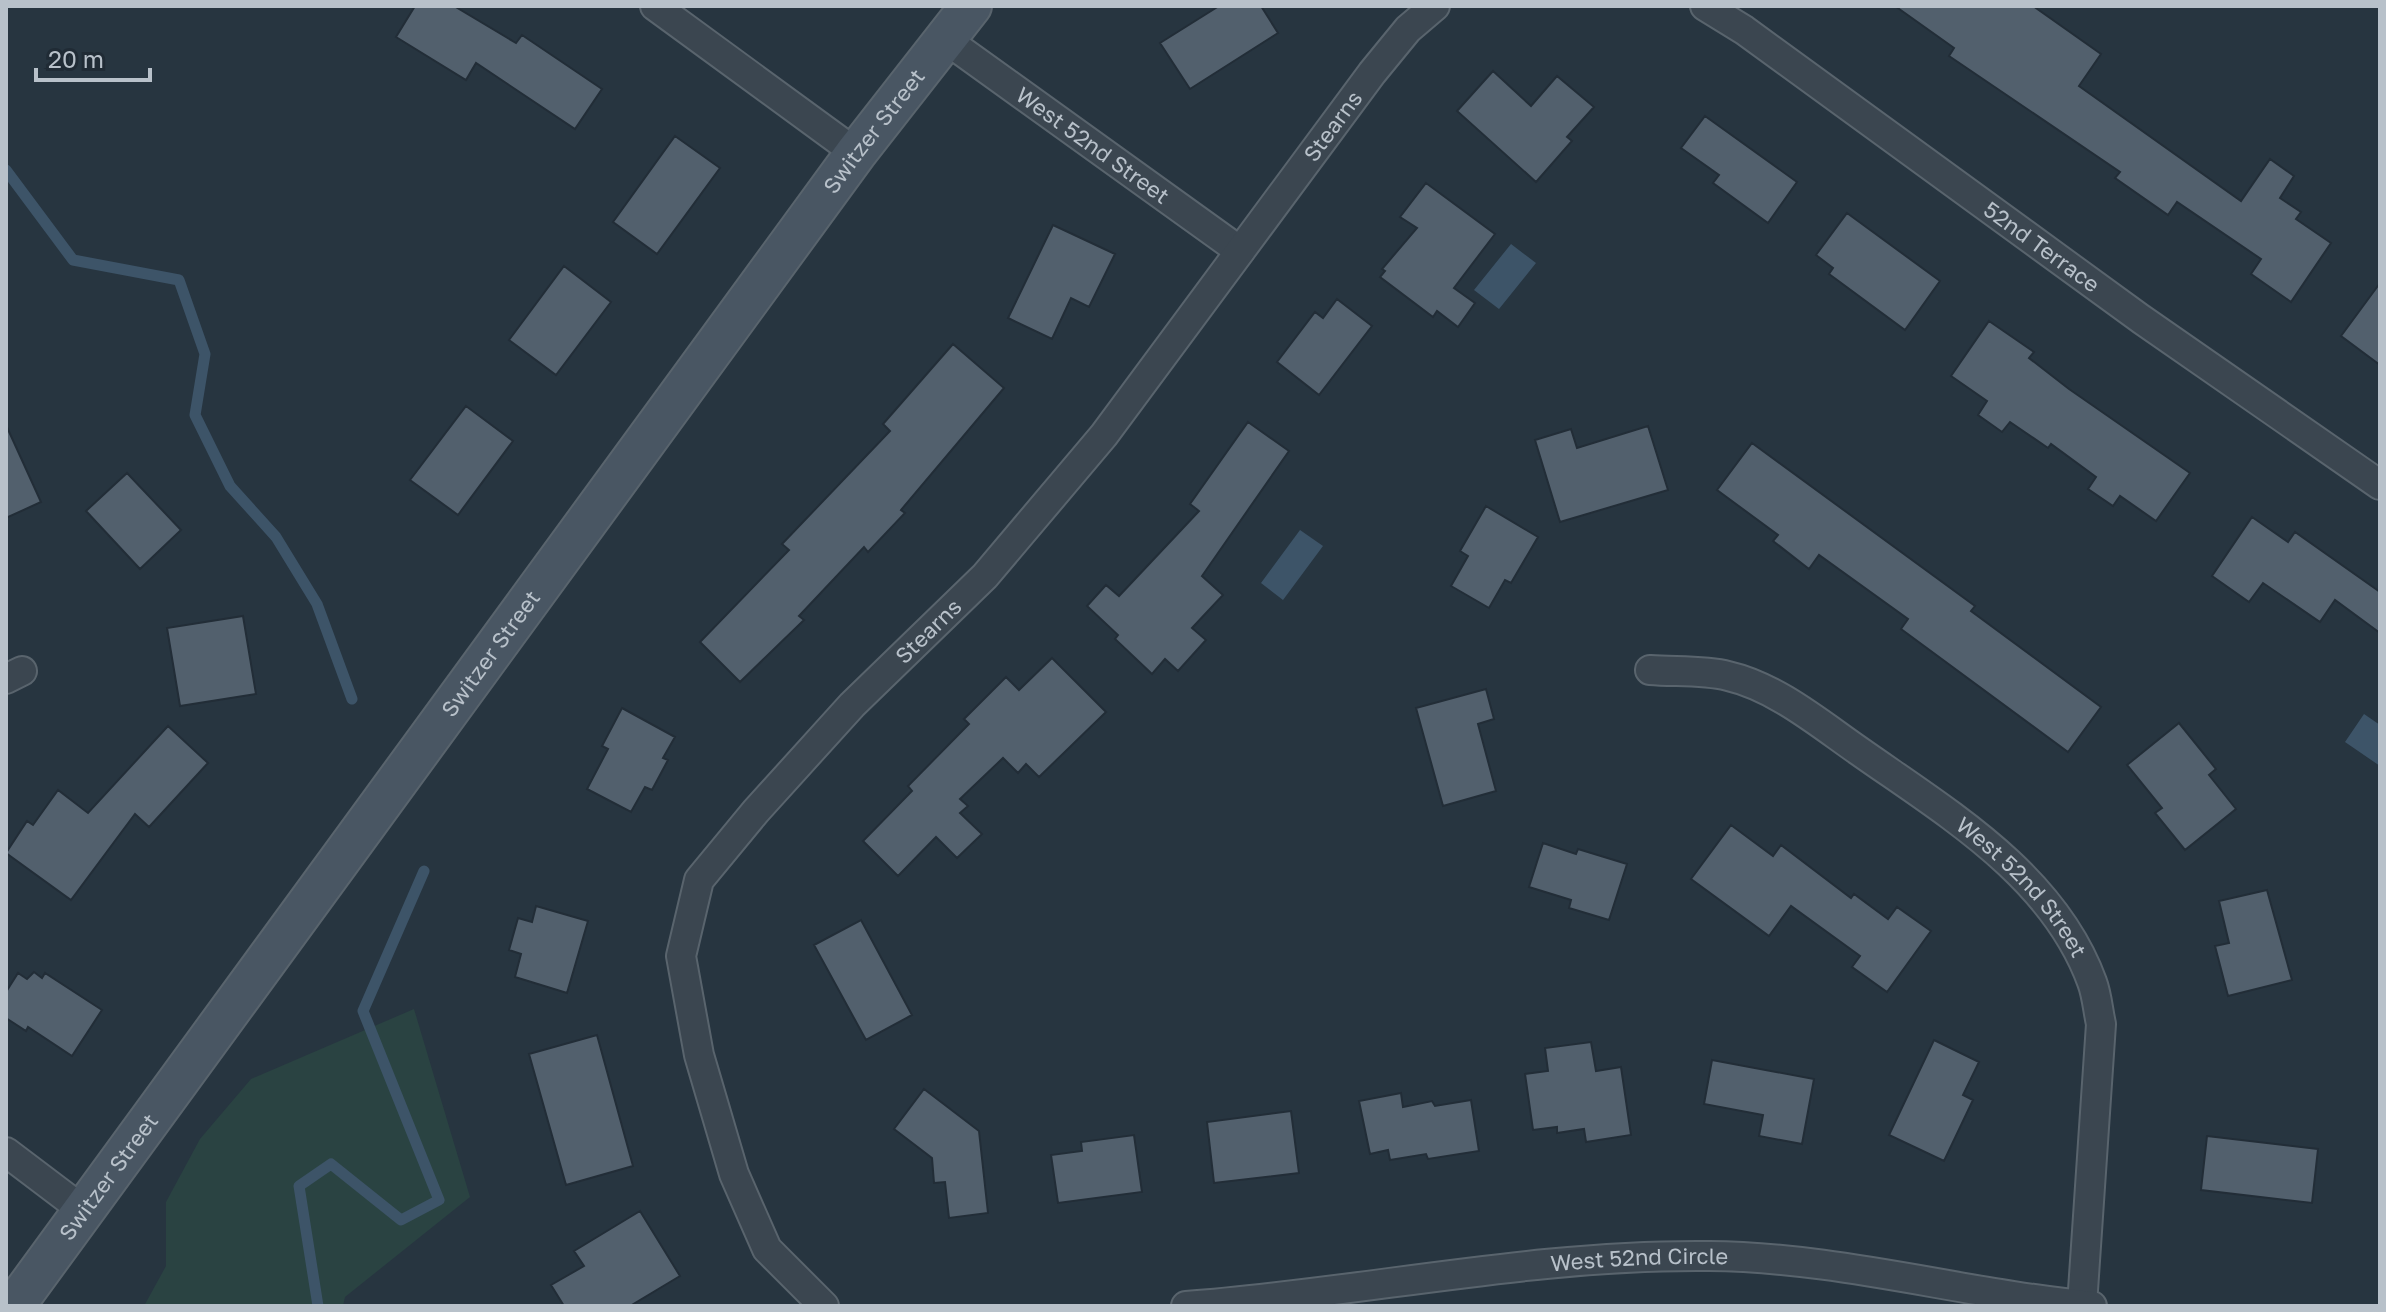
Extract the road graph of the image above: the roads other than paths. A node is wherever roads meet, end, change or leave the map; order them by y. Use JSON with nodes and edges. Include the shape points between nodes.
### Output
{"nodes":[{"id":1,"x":655,"y":6,"type":"edge"},
{"id":2,"x":971,"y":6,"type":"edge"},
{"id":3,"x":1435,"y":6,"type":"edge"},
{"id":4,"x":1705,"y":6,"type":"edge"},
{"id":5,"x":945,"y":39,"type":"junction"},
{"id":6,"x":856,"y":153,"type":"junction"},
{"id":7,"x":1240,"y":251,"type":"junction"},
{"id":8,"x":2380,"y":485,"type":"edge"},
{"id":9,"x":1650,"y":670,"type":"dead end"},
{"id":10,"x":6,"y":1152,"type":"edge"},
{"id":11,"x":84,"y":1211,"type":"junction"},
{"id":12,"x":2082,"y":1305,"type":"edge"},
{"id":13,"x":14,"y":1306,"type":"edge"},
{"id":14,"x":824,"y":1306,"type":"edge"},
{"id":15,"x":1186,"y":1306,"type":"edge"},
{"id":16,"x":2092,"y":1306,"type":"edge"}],
"edges":[{"from":1,"to":6,"type":"street"},
{"from":2,"to":5,"type":"street","name":"Switzer Street"},
{"from":3,"to":7,"type":"street","name":"Stearns","via":[[1372,73]]},
{"from":4,"to":8,"type":"street","name":"52nd Terrace"},
{"from":5,"to":6,"type":"street","name":"Switzer Street"},
{"from":5,"to":7,"type":"street","name":"West 52nd Street"},
{"from":6,"to":11,"type":"street","name":"Switzer Street"},
{"from":7,"to":14,"type":"street","name":"Stearns","via":[[1104,435],[995,564],[852,705],[699,880],[681,956],[699,1055],[734,1174],[767,1249]]},
{"from":9,"to":12,"type":"street","name":"West 52nd Street","via":[[1729,676],[1772,694],[1825,727],[1999,853],[2066,932],[2092,983],[2101,1024]]},
{"from":10,"to":11,"type":"street"},
{"from":11,"to":13,"type":"street","name":"Switzer Street"},
{"from":12,"to":15,"type":"street","name":"West 52nd Circle","via":[[1816,1264],[1620,1256]]},
{"from":12,"to":16,"type":"street","name":"West 52nd Circle"}]}
